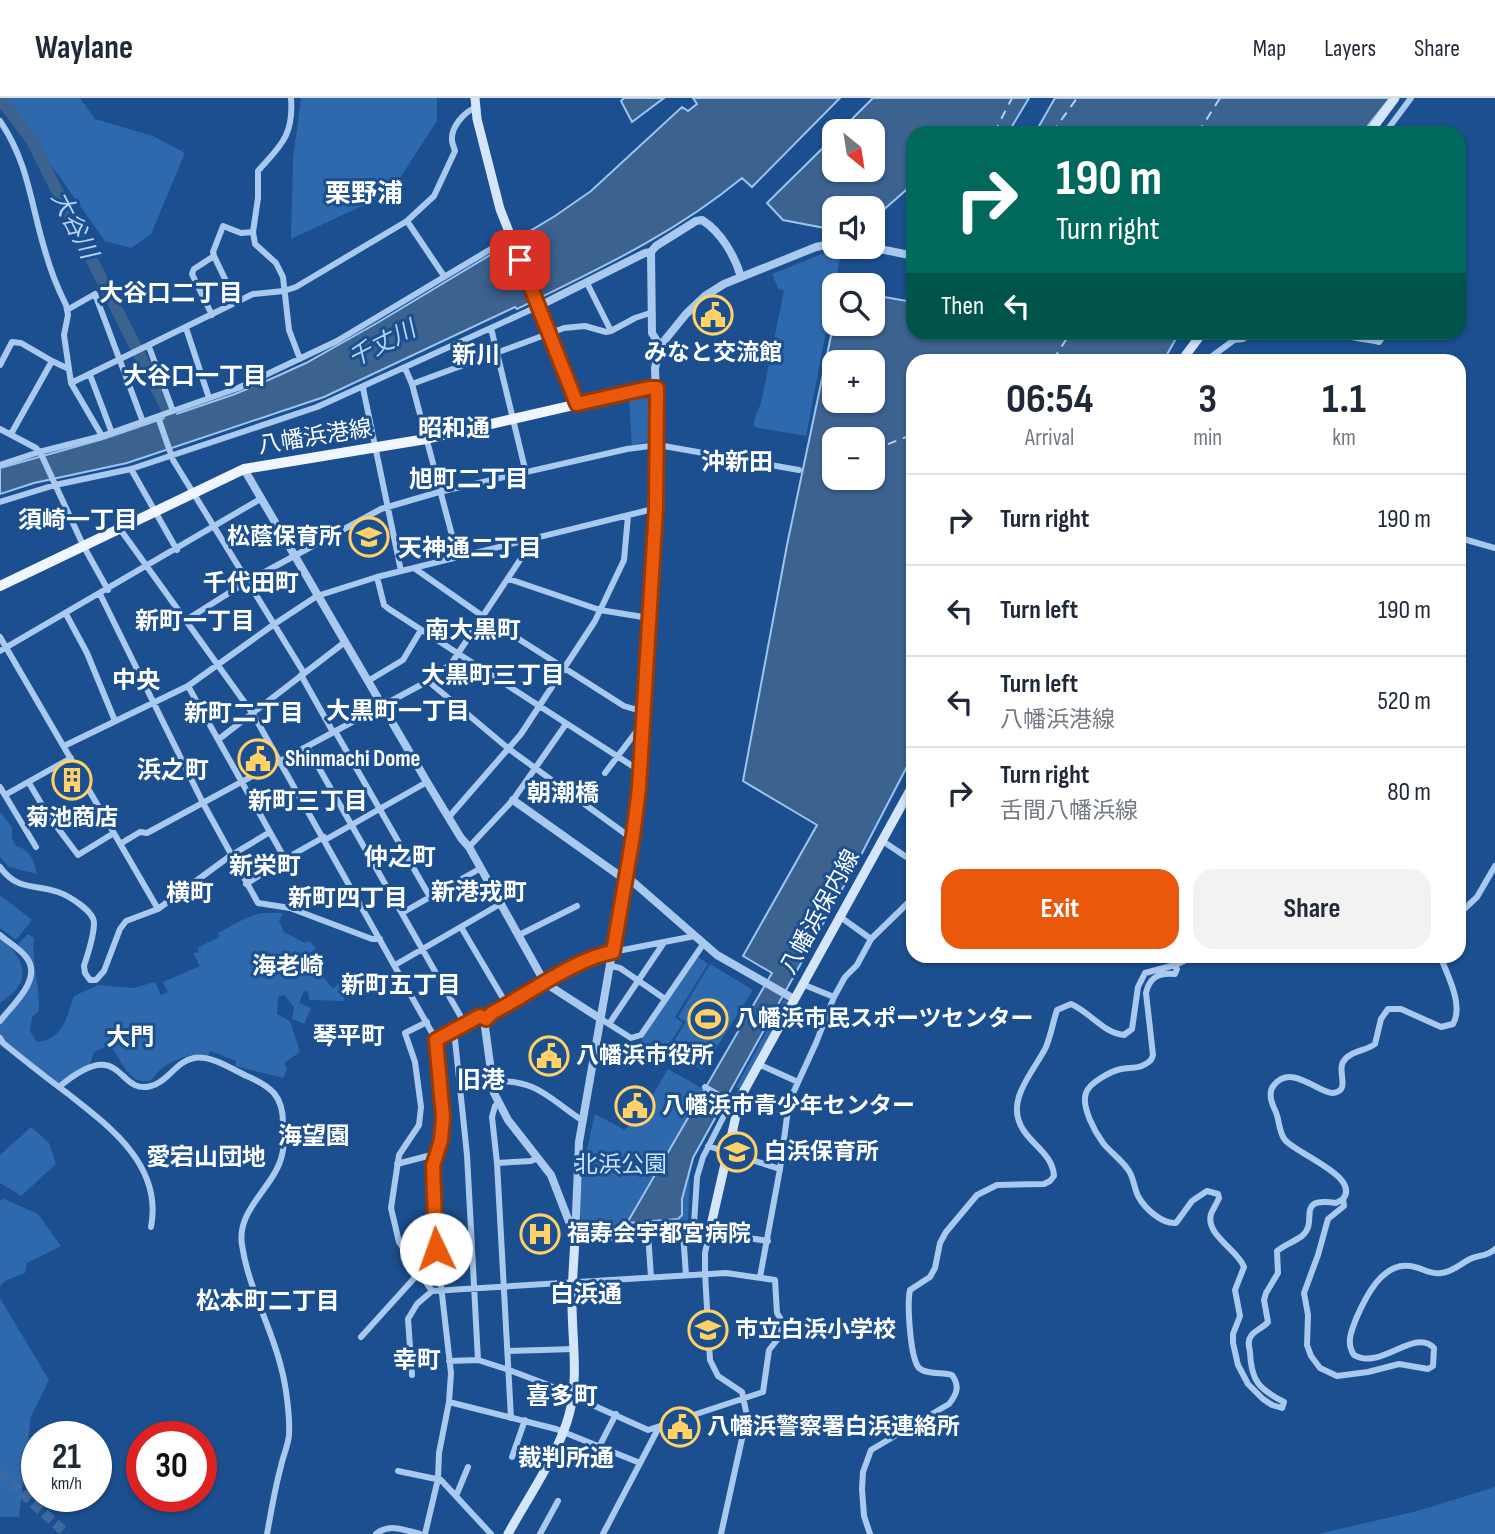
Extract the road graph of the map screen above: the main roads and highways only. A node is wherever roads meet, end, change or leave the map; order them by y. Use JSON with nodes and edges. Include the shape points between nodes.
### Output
{"nodes":[{"id":1,"x":1395,"y":98,"type":"edge"},
{"id":2,"x":475,"y":103,"type":"edge"},
{"id":3,"x":1374,"y":126,"type":"edge"},
{"id":4,"x":657,"y":388,"type":"road end"},
{"id":5,"x":577,"y":404,"type":"junction"},
{"id":6,"x":0,"y":586,"type":"edge"},
{"id":7,"x":906,"y":797,"type":"edge"},
{"id":8,"x":508,"y":1534,"type":"edge"}],
"edges":[{"from":1,"to":3,"type":"main road"},
{"from":2,"to":5,"type":"main road","via":[[500,209]]},
{"from":4,"to":5,"type":"main road","name":"八幡浜港線"},
{"from":5,"to":6,"type":"main road","name":"八幡浜港線","via":[[426,439],[244,469]]},
{"from":7,"to":8,"type":"main road","name":"八幡浜保内線","via":[[802,984],[790,997],[758,1064],[733,1100],[728,1151],[710,1233],[686,1230],[575,1238],[573,1396],[562,1432]]}]}
